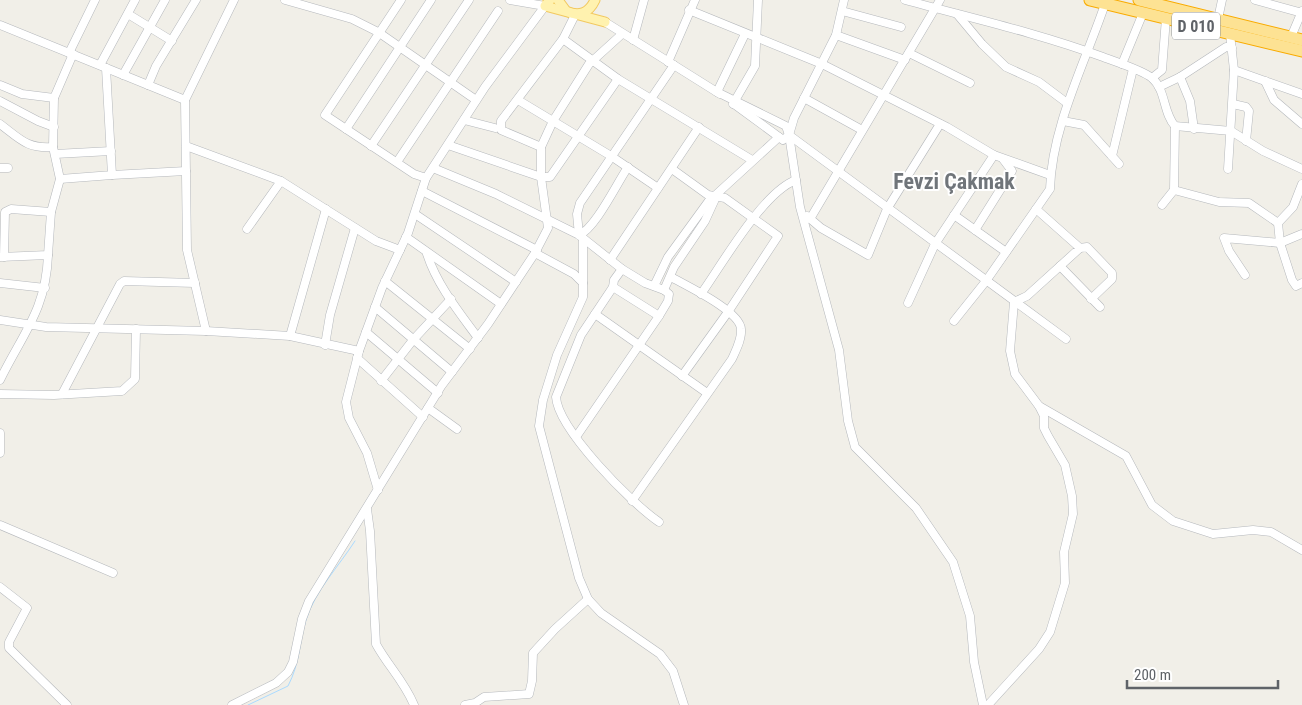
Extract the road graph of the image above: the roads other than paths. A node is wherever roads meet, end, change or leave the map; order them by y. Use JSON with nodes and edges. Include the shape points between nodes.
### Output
{"nodes":[{"id":1,"x":95,"y":0,"type":"edge"},
{"id":2,"x":135,"y":0,"type":"edge"},
{"id":3,"x":165,"y":0,"type":"edge"},
{"id":4,"x":196,"y":0,"type":"edge"},
{"id":5,"x":234,"y":0,"type":"edge"},
{"id":6,"x":285,"y":0,"type":"edge"},
{"id":7,"x":401,"y":0,"type":"edge"},
{"id":8,"x":432,"y":0,"type":"edge"},
{"id":9,"x":468,"y":0,"type":"edge"},
{"id":10,"x":510,"y":0,"type":"edge"},
{"id":11,"x":558,"y":0,"type":"edge"},
{"id":12,"x":595,"y":0,"type":"edge"},
{"id":13,"x":644,"y":0,"type":"edge"},
{"id":14,"x":695,"y":0,"type":"edge"},
{"id":15,"x":758,"y":0,"type":"edge"},
{"id":16,"x":839,"y":0,"type":"edge"},
{"id":17,"x":844,"y":0,"type":"edge"},
{"id":18,"x":905,"y":0,"type":"edge"},
{"id":19,"x":940,"y":0,"type":"edge"},
{"id":20,"x":1090,"y":0,"type":"edge"},
{"id":21,"x":1139,"y":0,"type":"edge"},
{"id":22,"x":1222,"y":0,"type":"edge"},
{"id":23,"x":1255,"y":0,"type":"edge"},
{"id":24,"x":547,"y":3,"type":"edge"},
{"id":25,"x":1276,"y":3,"type":"edge"},
{"id":26,"x":1105,"y":4,"type":"junction"},
{"id":27,"x":937,"y":9,"type":"junction"},
{"id":28,"x":689,"y":10,"type":"junction"},
{"id":29,"x":842,"y":10,"type":"junction"},
{"id":30,"x":498,"y":11,"type":"dead end"},
{"id":31,"x":1302,"y":12,"type":"edge"},
{"id":32,"x":1143,"y":13,"type":"junction"},
{"id":33,"x":128,"y":14,"type":"junction"},
{"id":34,"x":573,"y":14,"type":"junction"},
{"id":35,"x":957,"y":14,"type":"junction"},
{"id":36,"x":1166,"y":18,"type":"junction"},
{"id":37,"x":1218,"y":19,"type":"junction"},
{"id":38,"x":605,"y":22,"type":"junction"},
{"id":39,"x":0,"y":25,"type":"edge"},
{"id":40,"x":901,"y":27,"type":"dead end"},
{"id":41,"x":150,"y":28,"type":"junction"},
{"id":42,"x":378,"y":32,"type":"junction"},
{"id":43,"x":622,"y":34,"type":"junction"},
{"id":44,"x":745,"y":34,"type":"junction"},
{"id":45,"x":1230,"y":34,"type":"junction"},
{"id":46,"x":836,"y":36,"type":"junction"},
{"id":47,"x":755,"y":38,"type":"junction"},
{"id":48,"x":1296,"y":38,"type":"edge"},
{"id":49,"x":563,"y":39,"type":"junction"},
{"id":50,"x":633,"y":40,"type":"junction"},
{"id":51,"x":172,"y":41,"type":"junction"},
{"id":52,"x":401,"y":48,"type":"junction"},
{"id":53,"x":1232,"y":48,"type":"junction"},
{"id":54,"x":1302,"y":51,"type":"edge"},
{"id":55,"x":1089,"y":52,"type":"junction"},
{"id":56,"x":71,"y":54,"type":"junction"},
{"id":57,"x":907,"y":56,"type":"junction"},
{"id":58,"x":592,"y":61,"type":"junction"},
{"id":59,"x":671,"y":63,"type":"junction"},
{"id":60,"x":822,"y":64,"type":"junction"},
{"id":61,"x":1122,"y":64,"type":"junction"},
{"id":62,"x":426,"y":65,"type":"junction"},
{"id":63,"x":103,"y":66,"type":"junction"},
{"id":64,"x":1133,"y":69,"type":"junction"},
{"id":65,"x":1234,"y":70,"type":"junction"},
{"id":66,"x":123,"y":75,"type":"junction"},
{"id":67,"x":1180,"y":77,"type":"junction"},
{"id":68,"x":1152,"y":78,"type":"junction"},
{"id":69,"x":618,"y":79,"type":"junction"},
{"id":70,"x":1265,"y":81,"type":"junction"},
{"id":71,"x":450,"y":82,"type":"junction"},
{"id":72,"x":970,"y":83,"type":"dead end"},
{"id":73,"x":0,"y":85,"type":"edge"},
{"id":74,"x":148,"y":85,"type":"junction"},
{"id":75,"x":1158,"y":87,"type":"junction"},
{"id":76,"x":717,"y":92,"type":"junction"},
{"id":77,"x":1302,"y":94,"type":"edge"},
{"id":78,"x":883,"y":96,"type":"junction"},
{"id":79,"x":54,"y":98,"type":"junction"},
{"id":80,"x":804,"y":98,"type":"junction"},
{"id":81,"x":652,"y":99,"type":"junction"},
{"id":82,"x":185,"y":100,"type":"junction"},
{"id":83,"x":476,"y":100,"type":"junction"},
{"id":84,"x":518,"y":100,"type":"junction"},
{"id":85,"x":0,"y":101,"type":"edge"},
{"id":86,"x":735,"y":102,"type":"junction"},
{"id":87,"x":1067,"y":103,"type":"junction"},
{"id":88,"x":1233,"y":104,"type":"junction"},
{"id":89,"x":464,"y":120,"type":"junction"},
{"id":90,"x":553,"y":121,"type":"junction"},
{"id":91,"x":1062,"y":121,"type":"junction"},
{"id":92,"x":0,"y":124,"type":"edge"},
{"id":93,"x":940,"y":124,"type":"junction"},
{"id":94,"x":1302,"y":124,"type":"edge"},
{"id":95,"x":1175,"y":126,"type":"junction"},
{"id":96,"x":54,"y":127,"type":"junction"},
{"id":97,"x":699,"y":127,"type":"junction"},
{"id":98,"x":495,"y":128,"type":"dead end"},
{"id":99,"x":346,"y":129,"type":"junction"},
{"id":100,"x":1194,"y":129,"type":"junction"},
{"id":101,"x":862,"y":130,"type":"junction"},
{"id":102,"x":1231,"y":131,"type":"junction"},
{"id":103,"x":789,"y":135,"type":"junction"},
{"id":104,"x":580,"y":137,"type":"junction"},
{"id":105,"x":779,"y":137,"type":"junction"},
{"id":106,"x":1246,"y":141,"type":"junction"},
{"id":107,"x":448,"y":145,"type":"junction"},
{"id":108,"x":186,"y":146,"type":"junction"},
{"id":109,"x":371,"y":146,"type":"junction"},
{"id":110,"x":541,"y":147,"type":"junction"},
{"id":111,"x":54,"y":150,"type":"junction"},
{"id":112,"x":110,"y":151,"type":"junction"},
{"id":113,"x":611,"y":156,"type":"junction"},
{"id":114,"x":998,"y":156,"type":"junction"},
{"id":115,"x":1112,"y":156,"type":"junction"},
{"id":116,"x":752,"y":160,"type":"junction"},
{"id":117,"x":397,"y":162,"type":"junction"},
{"id":118,"x":1119,"y":164,"type":"dead end"},
{"id":119,"x":628,"y":167,"type":"junction"},
{"id":120,"x":433,"y":168,"type":"junction"},
{"id":121,"x":672,"y":169,"type":"junction"},
{"id":122,"x":1228,"y":169,"type":"dead end"},
{"id":123,"x":1302,"y":169,"type":"edge"},
{"id":124,"x":186,"y":171,"type":"junction"},
{"id":125,"x":837,"y":171,"type":"junction"},
{"id":126,"x":112,"y":175,"type":"junction"},
{"id":127,"x":1050,"y":175,"type":"junction"},
{"id":128,"x":541,"y":177,"type":"junction"},
{"id":129,"x":426,"y":178,"type":"junction"},
{"id":130,"x":60,"y":179,"type":"junction"},
{"id":131,"x":796,"y":180,"type":"junction"},
{"id":132,"x":281,"y":181,"type":"junction"},
{"id":133,"x":1302,"y":184,"type":"edge"},
{"id":134,"x":658,"y":188,"type":"junction"},
{"id":135,"x":1174,"y":190,"type":"junction"},
{"id":136,"x":422,"y":191,"type":"junction"},
{"id":137,"x":716,"y":197,"type":"junction"},
{"id":138,"x":1162,"y":205,"type":"dead end"},
{"id":139,"x":326,"y":209,"type":"junction"},
{"id":140,"x":887,"y":209,"type":"junction"},
{"id":141,"x":1036,"y":209,"type":"junction"},
{"id":142,"x":50,"y":212,"type":"junction"},
{"id":143,"x":802,"y":212,"type":"junction"},
{"id":144,"x":415,"y":214,"type":"junction"},
{"id":145,"x":954,"y":215,"type":"junction"},
{"id":146,"x":754,"y":218,"type":"junction"},
{"id":147,"x":810,"y":219,"type":"junction"},
{"id":148,"x":548,"y":220,"type":"junction"},
{"id":149,"x":1278,"y":224,"type":"junction"},
{"id":150,"x":355,"y":228,"type":"junction"},
{"id":151,"x":247,"y":229,"type":"dead end"},
{"id":152,"x":975,"y":230,"type":"junction"},
{"id":153,"x":1302,"y":234,"type":"edge"},
{"id":154,"x":406,"y":237,"type":"junction"},
{"id":155,"x":581,"y":237,"type":"junction"},
{"id":156,"x":1280,"y":243,"type":"junction"},
{"id":157,"x":935,"y":244,"type":"junction"},
{"id":158,"x":1080,"y":248,"type":"junction"},
{"id":159,"x":400,"y":250,"type":"junction"},
{"id":160,"x":536,"y":251,"type":"junction"},
{"id":161,"x":1006,"y":252,"type":"junction"},
{"id":162,"x":428,"y":254,"type":"junction"},
{"id":163,"x":48,"y":255,"type":"junction"},
{"id":164,"x":2,"y":257,"type":"edge"},
{"id":165,"x":610,"y":260,"type":"junction"},
{"id":166,"x":1060,"y":266,"type":"junction"},
{"id":167,"x":622,"y":269,"type":"junction"},
{"id":168,"x":1245,"y":275,"type":"dead end"},
{"id":169,"x":671,"y":277,"type":"junction"},
{"id":170,"x":385,"y":281,"type":"junction"},
{"id":171,"x":986,"y":281,"type":"junction"},
{"id":172,"x":516,"y":282,"type":"junction"},
{"id":173,"x":0,"y":283,"type":"edge"},
{"id":174,"x":195,"y":283,"type":"junction"},
{"id":175,"x":583,"y":283,"type":"junction"},
{"id":176,"x":1302,"y":283,"type":"edge"},
{"id":177,"x":654,"y":286,"type":"junction"},
{"id":178,"x":613,"y":287,"type":"junction"},
{"id":179,"x":45,"y":288,"type":"junction"},
{"id":180,"x":664,"y":290,"type":"junction"},
{"id":181,"x":701,"y":294,"type":"junction"},
{"id":182,"x":1091,"y":298,"type":"junction"},
{"id":183,"x":451,"y":299,"type":"junction"},
{"id":184,"x":1014,"y":302,"type":"junction"},
{"id":185,"x":908,"y":303,"type":"dead end"},
{"id":186,"x":501,"y":304,"type":"junction"},
{"id":187,"x":375,"y":307,"type":"junction"},
{"id":188,"x":1100,"y":307,"type":"dead end"},
{"id":189,"x":728,"y":312,"type":"junction"},
{"id":190,"x":595,"y":314,"type":"junction"},
{"id":191,"x":659,"y":316,"type":"junction"},
{"id":192,"x":432,"y":319,"type":"junction"},
{"id":193,"x":0,"y":320,"type":"edge"},
{"id":194,"x":954,"y":321,"type":"dead end"},
{"id":195,"x":30,"y":326,"type":"junction"},
{"id":196,"x":97,"y":328,"type":"junction"},
{"id":197,"x":136,"y":329,"type":"junction"},
{"id":198,"x":206,"y":331,"type":"junction"},
{"id":199,"x":366,"y":332,"type":"junction"},
{"id":200,"x":290,"y":336,"type":"junction"},
{"id":201,"x":478,"y":338,"type":"junction"},
{"id":202,"x":1066,"y":339,"type":"dead end"},
{"id":203,"x":413,"y":340,"type":"junction"},
{"id":204,"x":325,"y":345,"type":"junction"},
{"id":205,"x":639,"y":345,"type":"junction"},
{"id":206,"x":470,"y":349,"type":"junction"},
{"id":207,"x":358,"y":354,"type":"junction"},
{"id":208,"x":398,"y":360,"type":"junction"},
{"id":209,"x":4,"y":362,"type":"edge"},
{"id":210,"x":452,"y":372,"type":"junction"},
{"id":211,"x":682,"y":376,"type":"junction"},
{"id":212,"x":0,"y":380,"type":"edge"},
{"id":213,"x":381,"y":381,"type":"junction"},
{"id":214,"x":438,"y":393,"type":"junction"},
{"id":215,"x":707,"y":393,"type":"junction"},
{"id":216,"x":0,"y":394,"type":"edge"},
{"id":217,"x":62,"y":394,"type":"junction"},
{"id":218,"x":1039,"y":406,"type":"junction"},
{"id":219,"x":428,"y":408,"type":"junction"},
{"id":220,"x":423,"y":417,"type":"junction"},
{"id":221,"x":457,"y":429,"type":"dead end"},
{"id":222,"x":0,"y":433,"type":"edge"},
{"id":223,"x":576,"y":437,"type":"junction"},
{"id":224,"x":0,"y":453,"type":"edge"},
{"id":225,"x":378,"y":490,"type":"junction"},
{"id":226,"x":632,"y":501,"type":"junction"},
{"id":227,"x":367,"y":509,"type":"junction"},
{"id":228,"x":659,"y":522,"type":"dead end"},
{"id":229,"x":0,"y":525,"type":"edge"},
{"id":230,"x":1302,"y":550,"type":"edge"},
{"id":231,"x":113,"y":573,"type":"dead end"},
{"id":232,"x":0,"y":587,"type":"edge"},
{"id":233,"x":588,"y":599,"type":"junction"},
{"id":234,"x":66,"y":705,"type":"edge"},
{"id":235,"x":232,"y":705,"type":"edge"},
{"id":236,"x":414,"y":705,"type":"edge"},
{"id":237,"x":464,"y":705,"type":"edge"},
{"id":238,"x":684,"y":705,"type":"edge"},
{"id":239,"x":983,"y":705,"type":"edge"},
{"id":240,"x":988,"y":705,"type":"edge"}],
"edges":[{"from":1,"to":56,"type":"street"},
{"from":2,"to":33,"type":"street"},
{"from":3,"to":41,"type":"street"},
{"from":4,"to":51,"type":"street"},
{"from":5,"to":82,"type":"street"},
{"from":6,"to":42,"type":"street","via":[[352,18]]},
{"from":7,"to":42,"type":"street"},
{"from":8,"to":52,"type":"street"},
{"from":9,"to":62,"type":"street"},
{"from":10,"to":24,"type":"street"},
{"from":11,"to":34,"type":"main road","via":[[561,7]]},
{"from":12,"to":34,"type":"main road","via":[[588,10]]},
{"from":12,"to":38,"type":"main road"},
{"from":13,"to":50,"type":"street"},
{"from":14,"to":28,"type":"street"},
{"from":15,"to":47,"type":"street"},
{"from":16,"to":17,"type":"street"},
{"from":17,"to":29,"type":"street"},
{"from":18,"to":27,"type":"street"},
{"from":19,"to":27,"type":"street"},
{"from":20,"to":26,"type":"highway","number":"D 010"},
{"from":21,"to":37,"type":"highway","number":"D 010"},
{"from":22,"to":37,"type":"street"},
{"from":23,"to":25,"type":"street"},
{"from":24,"to":34,"type":"main road"},
{"from":24,"to":83,"type":"street"},
{"from":25,"to":31,"type":"street"},
{"from":26,"to":32,"type":"highway","number":"D 010"},
{"from":26,"to":55,"type":"street"},
{"from":27,"to":35,"type":"street"},
{"from":27,"to":57,"type":"street"},
{"from":28,"to":44,"type":"street"},
{"from":28,"to":59,"type":"street"},
{"from":29,"to":40,"type":"street"},
{"from":29,"to":46,"type":"street"},
{"from":30,"to":71,"type":"street"},
{"from":31,"to":48,"type":"street"},
{"from":32,"to":36,"type":"highway","number":"D 010"},
{"from":32,"to":61,"type":"street"},
{"from":33,"to":41,"type":"street"},
{"from":33,"to":63,"type":"street"},
{"from":34,"to":38,"type":"main road"},
{"from":34,"to":49,"type":"street"},
{"from":35,"to":55,"type":"street","via":[[1038,34]]},
{"from":35,"to":87,"type":"street","via":[[1006,67],[1039,82]]},
{"from":36,"to":45,"type":"highway","number":"D 010"},
{"from":36,"to":68,"type":"street","via":[[1162,70]]},
{"from":37,"to":48,"type":"highway","number":"D 010"},
{"from":38,"to":43,"type":"street"},
{"from":39,"to":56,"type":"street"},
{"from":41,"to":51,"type":"street"},
{"from":41,"to":66,"type":"street"},
{"from":42,"to":52,"type":"street"},
{"from":42,"to":99,"type":"street","via":[[326,110],[326,115]]},
{"from":43,"to":50,"type":"street"},
{"from":43,"to":58,"type":"street"},
{"from":44,"to":47,"type":"street"},
{"from":44,"to":76,"type":"street"},
{"from":45,"to":53,"type":"street"},
{"from":45,"to":54,"type":"highway","number":"D 010"},
{"from":46,"to":57,"type":"street"},
{"from":46,"to":60,"type":"street"},
{"from":47,"to":60,"type":"street"},
{"from":47,"to":86,"type":"street","via":[[755,66]]},
{"from":49,"to":58,"type":"street"},
{"from":49,"to":84,"type":"street"},
{"from":50,"to":59,"type":"street"},
{"from":51,"to":74,"type":"street"},
{"from":52,"to":62,"type":"street"},
{"from":52,"to":99,"type":"street"},
{"from":53,"to":65,"type":"street"},
{"from":53,"to":67,"type":"street","via":[[1226,47]]},
{"from":55,"to":61,"type":"street"},
{"from":55,"to":87,"type":"street"},
{"from":56,"to":63,"type":"street"},
{"from":56,"to":79,"type":"street"},
{"from":57,"to":72,"type":"street"},
{"from":57,"to":78,"type":"street"},
{"from":58,"to":69,"type":"street"},
{"from":58,"to":90,"type":"street"},
{"from":59,"to":76,"type":"street"},
{"from":59,"to":81,"type":"street"},
{"from":60,"to":78,"type":"street"},
{"from":60,"to":80,"type":"street"},
{"from":61,"to":64,"type":"street"},
{"from":62,"to":71,"type":"street"},
{"from":62,"to":109,"type":"street"},
{"from":63,"to":66,"type":"street"},
{"from":63,"to":112,"type":"street"},
{"from":64,"to":68,"type":"street"},
{"from":64,"to":115,"type":"street"},
{"from":65,"to":70,"type":"street"},
{"from":65,"to":88,"type":"street"},
{"from":66,"to":74,"type":"street"},
{"from":67,"to":75,"type":"street"},
{"from":67,"to":100,"type":"street","via":[[1190,101]]},
{"from":68,"to":75,"type":"street"},
{"from":69,"to":81,"type":"street"},
{"from":69,"to":104,"type":"street"},
{"from":70,"to":77,"type":"street"},
{"from":70,"to":94,"type":"street","via":[[1274,100]]},
{"from":71,"to":83,"type":"street"},
{"from":71,"to":117,"type":"street"},
{"from":73,"to":79,"type":"street","via":[[22,94]]},
{"from":74,"to":82,"type":"street"},
{"from":75,"to":95,"type":"street"},
{"from":76,"to":86,"type":"street"},
{"from":78,"to":93,"type":"street"},
{"from":78,"to":101,"type":"street"},
{"from":79,"to":96,"type":"street"},
{"from":80,"to":101,"type":"street"},
{"from":80,"to":103,"type":"street"},
{"from":81,"to":97,"type":"street"},
{"from":81,"to":113,"type":"street"},
{"from":82,"to":108,"type":"street"},
{"from":83,"to":89,"type":"street"},
{"from":84,"to":90,"type":"street"},
{"from":84,"to":110,"type":"street","via":[[501,121],[501,130]]},
{"from":85,"to":96,"type":"street"},
{"from":86,"to":103,"type":"street","via":[[786,126]]},
{"from":86,"to":105,"type":"street"},
{"from":87,"to":91,"type":"street"},
{"from":88,"to":102,"type":"street"},
{"from":88,"to":106,"type":"street","via":[[1249,111]]},
{"from":89,"to":98,"type":"street"},
{"from":89,"to":107,"type":"street"},
{"from":90,"to":104,"type":"street"},
{"from":90,"to":110,"type":"street"},
{"from":91,"to":115,"type":"street","via":[[1084,125]]},
{"from":91,"to":127,"type":"street"},
{"from":92,"to":111,"type":"street","via":[[28,145]]},
{"from":93,"to":114,"type":"street"},
{"from":93,"to":140,"type":"street"},
{"from":95,"to":100,"type":"street"},
{"from":95,"to":135,"type":"street"},
{"from":96,"to":111,"type":"street"},
{"from":97,"to":116,"type":"street"},
{"from":97,"to":121,"type":"street"},
{"from":99,"to":109,"type":"street"},
{"from":100,"to":102,"type":"street"},
{"from":101,"to":125,"type":"street"},
{"from":102,"to":106,"type":"street"},
{"from":102,"to":122,"type":"street"},
{"from":103,"to":105,"type":"street","via":[[783,140]]},
{"from":103,"to":125,"type":"street"},
{"from":103,"to":131,"type":"street"},
{"from":104,"to":113,"type":"street"},
{"from":104,"to":128,"type":"street","via":[[550,177]]},
{"from":105,"to":116,"type":"street"},
{"from":106,"to":123,"type":"street"},
{"from":107,"to":120,"type":"street"},
{"from":107,"to":128,"type":"street"},
{"from":108,"to":124,"type":"street"},
{"from":108,"to":132,"type":"street"},
{"from":109,"to":117,"type":"street"},
{"from":110,"to":128,"type":"street"},
{"from":111,"to":112,"type":"street"},
{"from":111,"to":130,"type":"street"},
{"from":112,"to":126,"type":"street"},
{"from":113,"to":119,"type":"street"},
{"from":113,"to":155,"type":"street","via":[[580,203],[577,214]]},
{"from":114,"to":127,"type":"street"},
{"from":114,"to":145,"type":"street"},
{"from":114,"to":152,"type":"street","via":[[1012,171]]},
{"from":115,"to":118,"type":"street"},
{"from":116,"to":137,"type":"street"},
{"from":117,"to":129,"type":"street"},
{"from":119,"to":134,"type":"street"},
{"from":119,"to":155,"type":"street"},
{"from":120,"to":129,"type":"street"},
{"from":120,"to":148,"type":"street"},
{"from":121,"to":134,"type":"street"},
{"from":121,"to":137,"type":"street","via":[[708,195]]},
{"from":124,"to":126,"type":"street"},
{"from":124,"to":174,"type":"street","via":[[187,250]]},
{"from":125,"to":140,"type":"street"},
{"from":125,"to":147,"type":"street"},
{"from":126,"to":130,"type":"street"},
{"from":127,"to":141,"type":"street","via":[[1050,189]]},
{"from":128,"to":148,"type":"street"},
{"from":129,"to":136,"type":"street"},
{"from":130,"to":142,"type":"street"},
{"from":131,"to":143,"type":"street"},
{"from":131,"to":146,"type":"street","via":[[773,195]]},
{"from":132,"to":139,"type":"street"},
{"from":132,"to":151,"type":"street"},
{"from":133,"to":149,"type":"street","via":[[1293,207]]},
{"from":134,"to":165,"type":"street"},
{"from":135,"to":138,"type":"street"},
{"from":135,"to":149,"type":"street","via":[[1219,202],[1249,203]]},
{"from":136,"to":144,"type":"street"},
{"from":136,"to":160,"type":"street"},
{"from":137,"to":146,"type":"street","via":[[725,198]]},
{"from":137,"to":169,"type":"street"},
{"from":137,"to":177,"type":"street","via":[[708,202],[668,257]]},
{"from":139,"to":150,"type":"street"},
{"from":139,"to":200,"type":"street"},
{"from":140,"to":147,"type":"street","via":[[868,255]]},
{"from":140,"to":157,"type":"street"},
{"from":141,"to":158,"type":"street"},
{"from":141,"to":161,"type":"street"},
{"from":142,"to":163,"type":"street"},
{"from":142,"to":164,"type":"street","via":[[11,209],[6,212]]},
{"from":143,"to":147,"type":"street"},
{"from":143,"to":239,"type":"street","via":[[839,350],[848,421],[855,447],[916,508],[953,562],[970,616],[974,662]]},
{"from":144,"to":154,"type":"street"},
{"from":144,"to":172,"type":"street"},
{"from":145,"to":152,"type":"street"},
{"from":145,"to":157,"type":"street"},
{"from":146,"to":181,"type":"street"},
{"from":146,"to":189,"type":"street","via":[[778,236]]},
{"from":148,"to":155,"type":"street"},
{"from":148,"to":160,"type":"street"},
{"from":149,"to":156,"type":"street"},
{"from":150,"to":159,"type":"street"},
{"from":150,"to":204,"type":"street","via":[[330,315]]},
{"from":152,"to":161,"type":"street"},
{"from":153,"to":156,"type":"street"},
{"from":154,"to":159,"type":"street"},
{"from":154,"to":162,"type":"street"},
{"from":155,"to":165,"type":"street"},
{"from":155,"to":175,"type":"street"},
{"from":156,"to":168,"type":"street","via":[[1224,238]]},
{"from":156,"to":176,"type":"street","via":[[1292,280],[1296,286]]},
{"from":157,"to":171,"type":"street"},
{"from":157,"to":185,"type":"street"},
{"from":158,"to":166,"type":"street"},
{"from":158,"to":182,"type":"street","via":[[1087,247],[1112,273],[1112,279]]},
{"from":159,"to":170,"type":"street"},
{"from":160,"to":172,"type":"street"},
{"from":160,"to":175,"type":"street"},
{"from":161,"to":171,"type":"street"},
{"from":162,"to":183,"type":"street","via":[[431,266]]},
{"from":162,"to":186,"type":"street"},
{"from":163,"to":164,"type":"street"},
{"from":163,"to":179,"type":"street"},
{"from":165,"to":167,"type":"street"},
{"from":166,"to":182,"type":"street"},
{"from":166,"to":184,"type":"street","via":[[1027,296]]},
{"from":167,"to":177,"type":"street"},
{"from":167,"to":178,"type":"street"},
{"from":169,"to":180,"type":"street"},
{"from":169,"to":181,"type":"street"},
{"from":170,"to":187,"type":"street"},
{"from":170,"to":192,"type":"street"},
{"from":171,"to":184,"type":"street"},
{"from":171,"to":194,"type":"street"},
{"from":172,"to":186,"type":"street"},
{"from":173,"to":179,"type":"street"},
{"from":174,"to":196,"type":"street","via":[[124,281]]},
{"from":174,"to":198,"type":"street"},
{"from":175,"to":233,"type":"street","via":[[583,297],[557,355],[543,400],[539,426],[579,578]]},
{"from":177,"to":180,"type":"street"},
{"from":178,"to":190,"type":"street"},
{"from":178,"to":191,"type":"street"},
{"from":179,"to":195,"type":"street"},
{"from":180,"to":191,"type":"street","via":[[668,301]]},
{"from":181,"to":189,"type":"street"},
{"from":182,"to":188,"type":"street"},
{"from":183,"to":192,"type":"street"},
{"from":183,"to":201,"type":"street"},
{"from":184,"to":202,"type":"street"},
{"from":184,"to":218,"type":"street","via":[[1010,351],[1015,374]]},
{"from":186,"to":201,"type":"street"},
{"from":187,"to":199,"type":"street"},
{"from":187,"to":203,"type":"street"},
{"from":189,"to":211,"type":"street"},
{"from":189,"to":215,"type":"street","via":[[738,320],[740,339],[732,359]]},
{"from":190,"to":205,"type":"street"},
{"from":190,"to":223,"type":"street","via":[[582,335],[556,397],[562,418]]},
{"from":191,"to":205,"type":"street"},
{"from":192,"to":203,"type":"street"},
{"from":192,"to":206,"type":"street"},
{"from":193,"to":195,"type":"street"},
{"from":195,"to":196,"type":"street"},
{"from":195,"to":209,"type":"street"},
{"from":196,"to":197,"type":"street"},
{"from":196,"to":217,"type":"street"},
{"from":197,"to":198,"type":"street"},
{"from":197,"to":217,"type":"street","via":[[135,379],[129,386],[122,391]]},
{"from":198,"to":200,"type":"street"},
{"from":199,"to":207,"type":"street"},
{"from":199,"to":208,"type":"street"},
{"from":200,"to":204,"type":"street"},
{"from":201,"to":206,"type":"street"},
{"from":203,"to":208,"type":"street"},
{"from":203,"to":210,"type":"street"},
{"from":204,"to":207,"type":"street"},
{"from":205,"to":211,"type":"street"},
{"from":205,"to":223,"type":"street"},
{"from":206,"to":210,"type":"street"},
{"from":207,"to":213,"type":"street"},
{"from":207,"to":225,"type":"street","via":[[346,410],[367,453]]},
{"from":208,"to":213,"type":"street"},
{"from":208,"to":214,"type":"street"},
{"from":209,"to":212,"type":"street"},
{"from":210,"to":214,"type":"street"},
{"from":211,"to":215,"type":"street"},
{"from":213,"to":220,"type":"street"},
{"from":214,"to":219,"type":"street"},
{"from":215,"to":226,"type":"street"},
{"from":216,"to":217,"type":"street"},
{"from":218,"to":230,"type":"street","via":[[1126,456],[1152,505],[1173,521],[1213,534],[1252,530],[1271,532]]},
{"from":218,"to":240,"type":"street","via":[[1044,416],[1044,428],[1065,465],[1072,496],[1073,514],[1064,552],[1065,583],[1050,632]]},
{"from":219,"to":220,"type":"street"},
{"from":219,"to":221,"type":"street"},
{"from":220,"to":225,"type":"street"},
{"from":222,"to":224,"type":"street"},
{"from":223,"to":226,"type":"street"},
{"from":225,"to":227,"type":"street"},
{"from":226,"to":228,"type":"street"},
{"from":227,"to":235,"type":"street","via":[[309,601],[294,662],[288,672],[276,683]]},
{"from":227,"to":236,"type":"street","via":[[376,644],[406,686]]},
{"from":229,"to":231,"type":"street"},
{"from":232,"to":234,"type":"street","via":[[27,608],[9,648]]},
{"from":233,"to":237,"type":"street","via":[[532,653],[529,694],[484,697]]},
{"from":233,"to":238,"type":"street","via":[[602,613],[660,654],[673,671]]}]}
